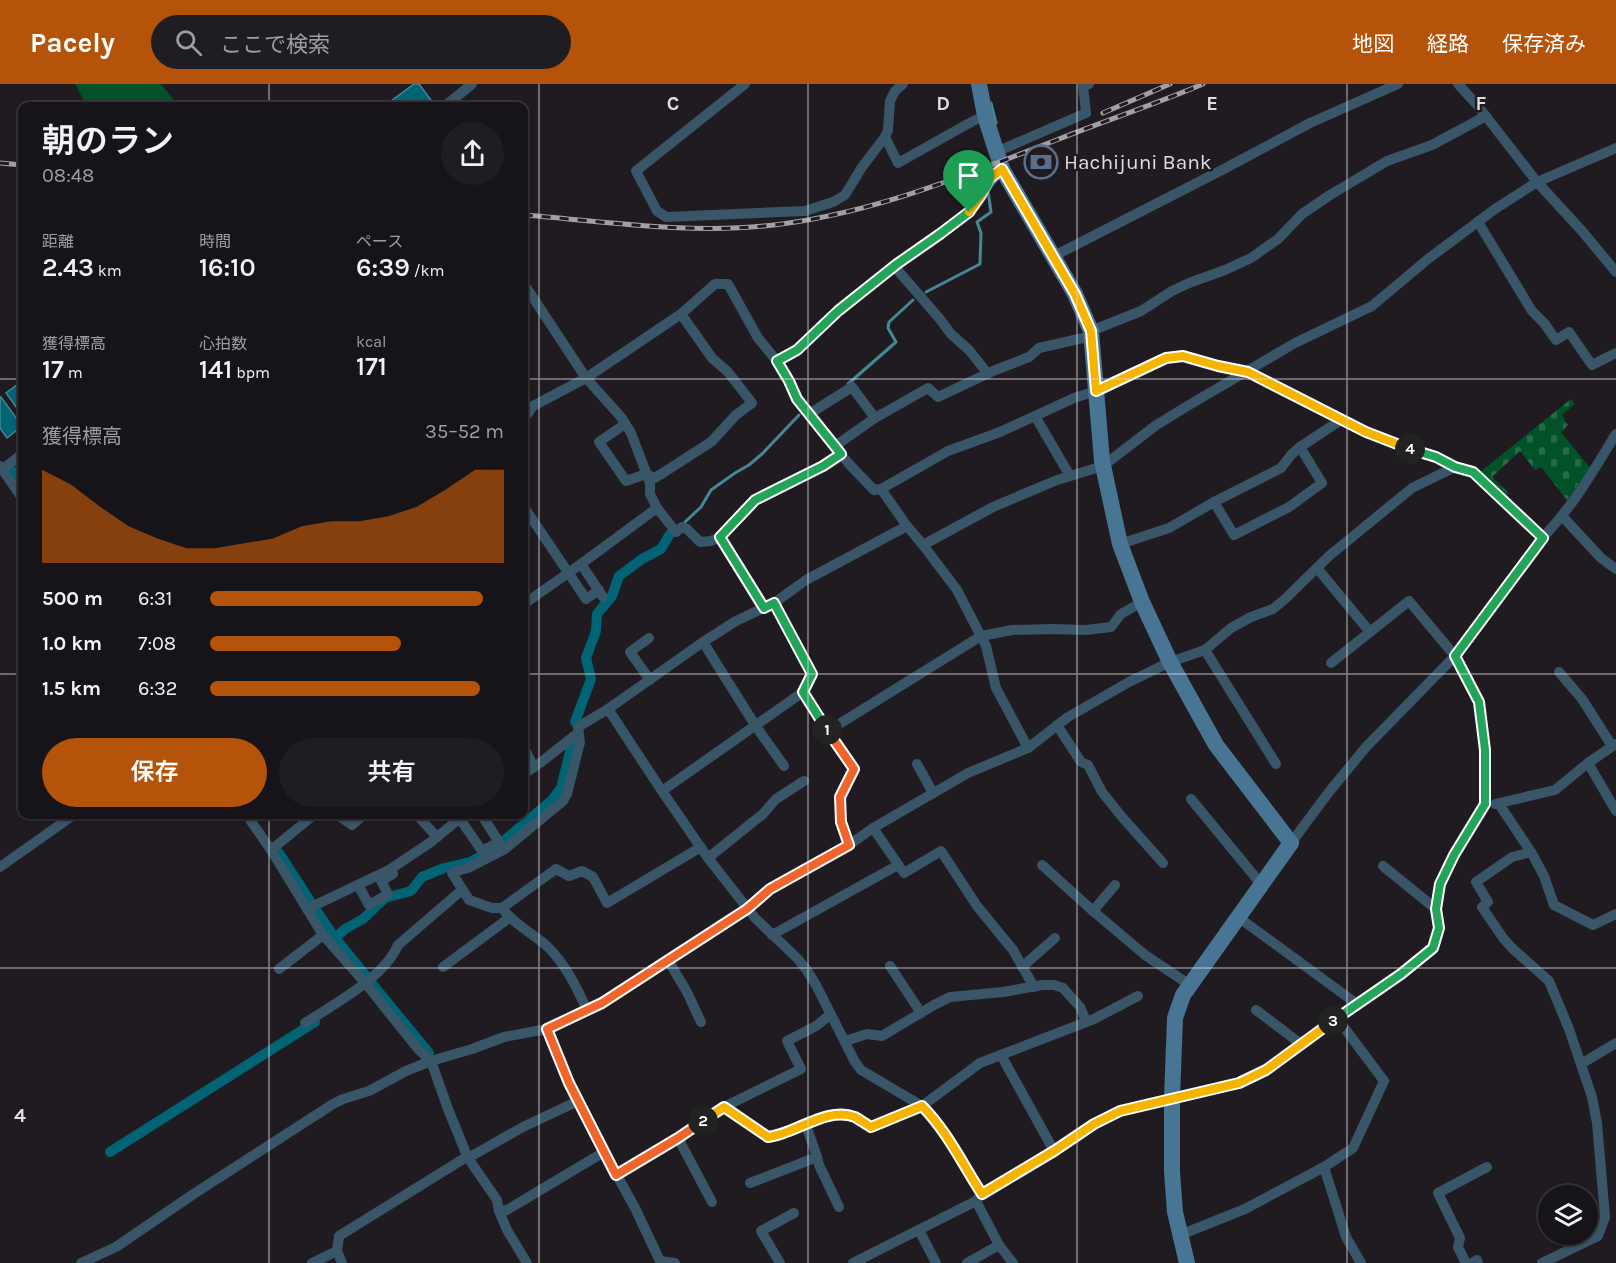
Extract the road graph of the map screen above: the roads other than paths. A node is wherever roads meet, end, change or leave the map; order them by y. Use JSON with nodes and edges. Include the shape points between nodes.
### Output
{"nodes":[{"id":1,"x":472,"y":84,"type":"edge"},
{"id":2,"x":745,"y":84,"type":"edge"},
{"id":3,"x":903,"y":84,"type":"edge"},
{"id":4,"x":979,"y":84,"type":"edge"},
{"id":5,"x":1089,"y":84,"type":"edge"},
{"id":6,"x":1398,"y":84,"type":"edge"},
{"id":7,"x":1458,"y":84,"type":"edge"},
{"id":8,"x":450,"y":102,"type":"edge"},
{"id":9,"x":986,"y":116,"type":"junction"},
{"id":10,"x":1486,"y":116,"type":"junction"},
{"id":11,"x":885,"y":137,"type":"junction"},
{"id":12,"x":1616,"y":148,"type":"edge"},
{"id":13,"x":996,"y":152,"type":"junction"},
{"id":14,"x":1002,"y":169,"type":"junction"},
{"id":15,"x":1538,"y":182,"type":"junction"},
{"id":16,"x":1478,"y":222,"type":"junction"},
{"id":17,"x":1054,"y":256,"type":"junction"},
{"id":18,"x":894,"y":267,"type":"junction"},
{"id":19,"x":1616,"y":272,"type":"edge"},
{"id":20,"x":528,"y":290,"type":"edge"},
{"id":21,"x":681,"y":314,"type":"junction"},
{"id":22,"x":1092,"y":333,"type":"junction"},
{"id":23,"x":1616,"y":353,"type":"edge"},
{"id":24,"x":777,"y":361,"type":"junction"},
{"id":25,"x":1248,"y":372,"type":"junction"},
{"id":26,"x":988,"y":374,"type":"junction"},
{"id":27,"x":586,"y":378,"type":"junction"},
{"id":28,"x":1096,"y":391,"type":"junction"},
{"id":29,"x":528,"y":413,"type":"edge"},
{"id":30,"x":809,"y":414,"type":"junction"},
{"id":31,"x":1035,"y":416,"type":"junction"},
{"id":32,"x":875,"y":418,"type":"junction"},
{"id":33,"x":1341,"y":420,"type":"junction"},
{"id":34,"x":625,"y":424,"type":"junction"},
{"id":35,"x":1616,"y":434,"type":"edge"},
{"id":36,"x":1300,"y":447,"type":"junction"},
{"id":37,"x":838,"y":450,"type":"junction"},
{"id":38,"x":18,"y":457,"type":"edge"},
{"id":39,"x":1103,"y":466,"type":"junction"},
{"id":40,"x":1455,"y":467,"type":"junction"},
{"id":41,"x":1,"y":468,"type":"edge"},
{"id":42,"x":646,"y":474,"type":"junction"},
{"id":43,"x":1070,"y":476,"type":"junction"},
{"id":44,"x":882,"y":489,"type":"junction"},
{"id":45,"x":18,"y":492,"type":"edge"},
{"id":46,"x":1214,"y":502,"type":"junction"},
{"id":47,"x":657,"y":508,"type":"junction"},
{"id":48,"x":528,"y":513,"type":"edge"},
{"id":49,"x":1562,"y":516,"type":"junction"},
{"id":50,"x":907,"y":526,"type":"junction"},
{"id":51,"x":720,"y":537,"type":"junction"},
{"id":52,"x":1543,"y":538,"type":"junction"},
{"id":53,"x":1120,"y":544,"type":"junction"},
{"id":54,"x":923,"y":545,"type":"junction"},
{"id":55,"x":581,"y":564,"type":"junction"},
{"id":56,"x":1317,"y":568,"type":"junction"},
{"id":57,"x":1616,"y":569,"type":"edge"},
{"id":58,"x":568,"y":573,"type":"junction"},
{"id":59,"x":528,"y":601,"type":"edge"},
{"id":60,"x":1142,"y":602,"type":"junction"},
{"id":61,"x":774,"y":603,"type":"junction"},
{"id":62,"x":764,"y":608,"type":"junction"},
{"id":63,"x":1370,"y":632,"type":"junction"},
{"id":64,"x":981,"y":636,"type":"junction"},
{"id":65,"x":649,"y":638,"type":"dead end"},
{"id":66,"x":703,"y":642,"type":"junction"},
{"id":67,"x":1205,"y":650,"type":"junction"},
{"id":68,"x":1455,"y":656,"type":"junction"},
{"id":69,"x":1170,"y":662,"type":"junction"},
{"id":70,"x":1331,"y":663,"type":"dead end"},
{"id":71,"x":1559,"y":672,"type":"dead end"},
{"id":72,"x":650,"y":680,"type":"junction"},
{"id":73,"x":803,"y":692,"type":"junction"},
{"id":74,"x":608,"y":709,"type":"junction"},
{"id":75,"x":755,"y":725,"type":"junction"},
{"id":76,"x":1057,"y":725,"type":"junction"},
{"id":77,"x":828,"y":731,"type":"junction"},
{"id":78,"x":578,"y":733,"type":"junction"},
{"id":79,"x":1614,"y":745,"type":"edge"},
{"id":80,"x":1028,"y":748,"type":"junction"},
{"id":81,"x":528,"y":756,"type":"edge"},
{"id":82,"x":917,"y":764,"type":"dead end"},
{"id":83,"x":1276,"y":764,"type":"dead end"},
{"id":84,"x":1588,"y":764,"type":"junction"},
{"id":85,"x":784,"y":766,"type":"dead end"},
{"id":86,"x":534,"y":767,"type":"junction"},
{"id":87,"x":528,"y":771,"type":"edge"},
{"id":88,"x":804,"y":781,"type":"dead end"},
{"id":89,"x":662,"y":791,"type":"junction"},
{"id":90,"x":933,"y":793,"type":"junction"},
{"id":91,"x":1191,"y":799,"type":"dead end"},
{"id":92,"x":1485,"y":804,"type":"junction"},
{"id":93,"x":1498,"y":804,"type":"junction"},
{"id":94,"x":1616,"y":811,"type":"edge"},
{"id":95,"x":68,"y":819,"type":"edge"},
{"id":96,"x":249,"y":819,"type":"edge"},
{"id":97,"x":309,"y":819,"type":"edge"},
{"id":98,"x":343,"y":819,"type":"edge"},
{"id":99,"x":359,"y":819,"type":"edge"},
{"id":100,"x":421,"y":819,"type":"edge"},
{"id":101,"x":460,"y":819,"type":"edge"},
{"id":102,"x":463,"y":819,"type":"edge"},
{"id":103,"x":484,"y":819,"type":"edge"},
{"id":104,"x":873,"y":828,"type":"junction"},
{"id":105,"x":437,"y":837,"type":"junction"},
{"id":106,"x":1291,"y":843,"type":"junction"},
{"id":107,"x":849,"y":845,"type":"junction"},
{"id":108,"x":701,"y":847,"type":"junction"},
{"id":109,"x":271,"y":850,"type":"junction"},
{"id":110,"x":1531,"y":852,"type":"junction"},
{"id":111,"x":406,"y":858,"type":"junction"},
{"id":112,"x":708,"y":858,"type":"junction"},
{"id":113,"x":1163,"y":863,"type":"dead end"},
{"id":114,"x":1042,"y":864,"type":"dead end"},
{"id":115,"x":898,"y":865,"type":"junction"},
{"id":116,"x":1383,"y":866,"type":"dead end"},
{"id":117,"x":0,"y":867,"type":"edge"},
{"id":118,"x":1262,"y":884,"type":"junction"},
{"id":119,"x":358,"y":885,"type":"junction"},
{"id":120,"x":1115,"y":885,"type":"dead end"},
{"id":121,"x":462,"y":890,"type":"junction"},
{"id":122,"x":502,"y":908,"type":"junction"},
{"id":123,"x":307,"y":909,"type":"junction"},
{"id":124,"x":747,"y":909,"type":"junction"},
{"id":125,"x":1436,"y":909,"type":"junction"},
{"id":126,"x":1093,"y":911,"type":"junction"},
{"id":127,"x":1616,"y":914,"type":"edge"},
{"id":128,"x":1238,"y":917,"type":"junction"},
{"id":129,"x":509,"y":918,"type":"junction"},
{"id":130,"x":323,"y":935,"type":"junction"},
{"id":131,"x":772,"y":935,"type":"junction"},
{"id":132,"x":1055,"y":938,"type":"dead end"},
{"id":133,"x":668,"y":960,"type":"junction"},
{"id":134,"x":890,"y":966,"type":"dead end"},
{"id":135,"x":1022,"y":966,"type":"junction"},
{"id":136,"x":443,"y":967,"type":"dead end"},
{"id":137,"x":279,"y":969,"type":"dead end"},
{"id":138,"x":366,"y":984,"type":"junction"},
{"id":139,"x":1190,"y":985,"type":"junction"},
{"id":140,"x":1034,"y":987,"type":"junction"},
{"id":141,"x":1138,"y":996,"type":"dead end"},
{"id":142,"x":1357,"y":1004,"type":"junction"},
{"id":143,"x":587,"y":1010,"type":"junction"},
{"id":144,"x":1256,"y":1010,"type":"dead end"},
{"id":145,"x":921,"y":1013,"type":"junction"},
{"id":146,"x":831,"y":1014,"type":"junction"},
{"id":147,"x":1337,"y":1018,"type":"junction"},
{"id":148,"x":1086,"y":1021,"type":"junction"},
{"id":149,"x":701,"y":1022,"type":"dead end"},
{"id":150,"x":305,"y":1023,"type":"dead end"},
{"id":151,"x":547,"y":1029,"type":"junction"},
{"id":152,"x":845,"y":1041,"type":"junction"},
{"id":153,"x":1616,"y":1043,"type":"edge"},
{"id":154,"x":1300,"y":1044,"type":"junction"},
{"id":155,"x":1001,"y":1055,"type":"junction"},
{"id":156,"x":431,"y":1061,"type":"junction"},
{"id":157,"x":1581,"y":1064,"type":"junction"},
{"id":158,"x":1172,"y":1098,"type":"junction"},
{"id":159,"x":578,"y":1101,"type":"junction"},
{"id":160,"x":922,"y":1106,"type":"junction"},
{"id":161,"x":724,"y":1107,"type":"junction"},
{"id":162,"x":806,"y":1125,"type":"junction"},
{"id":163,"x":678,"y":1138,"type":"junction"},
{"id":164,"x":1054,"y":1151,"type":"junction"},
{"id":165,"x":604,"y":1152,"type":"junction"},
{"id":166,"x":468,"y":1157,"type":"junction"},
{"id":167,"x":817,"y":1157,"type":"junction"},
{"id":168,"x":1324,"y":1167,"type":"junction"},
{"id":169,"x":1487,"y":1167,"type":"dead end"},
{"id":170,"x":616,"y":1175,"type":"junction"},
{"id":171,"x":750,"y":1183,"type":"dead end"},
{"id":172,"x":979,"y":1198,"type":"junction"},
{"id":173,"x":712,"y":1202,"type":"dead end"},
{"id":174,"x":839,"y":1207,"type":"dead end"},
{"id":175,"x":499,"y":1211,"type":"junction"},
{"id":176,"x":794,"y":1213,"type":"dead end"},
{"id":177,"x":919,"y":1230,"type":"junction"},
{"id":178,"x":1180,"y":1235,"type":"junction"},
{"id":179,"x":999,"y":1245,"type":"junction"},
{"id":180,"x":337,"y":1251,"type":"junction"},
{"id":181,"x":875,"y":1258,"type":"edge"},
{"id":182,"x":658,"y":1262,"type":"edge"},
{"id":183,"x":81,"y":1263,"type":"edge"},
{"id":184,"x":312,"y":1263,"type":"edge"},
{"id":185,"x":342,"y":1263,"type":"edge"},
{"id":186,"x":527,"y":1263,"type":"edge"},
{"id":187,"x":675,"y":1263,"type":"edge"},
{"id":188,"x":780,"y":1263,"type":"edge"},
{"id":189,"x":853,"y":1263,"type":"edge"},
{"id":190,"x":936,"y":1263,"type":"edge"},
{"id":191,"x":967,"y":1263,"type":"edge"},
{"id":192,"x":1013,"y":1263,"type":"edge"},
{"id":193,"x":1186,"y":1263,"type":"edge"},
{"id":194,"x":1361,"y":1263,"type":"edge"},
{"id":195,"x":1466,"y":1263,"type":"edge"},
{"id":196,"x":1472,"y":1263,"type":"edge"},
{"id":197,"x":1478,"y":1263,"type":"edge"},
{"id":198,"x":1542,"y":1263,"type":"edge"}],
"edges":[{"from":1,"to":8,"type":"street"},
{"from":2,"to":11,"type":"street","via":[[636,171],[657,211],[666,217],[805,211],[833,202],[845,195]]},
{"from":3,"to":11,"type":"street","via":[[890,101]]},
{"from":4,"to":9,"type":"main road"},
{"from":5,"to":13,"type":"street","via":[[1083,86],[1086,113]]},
{"from":6,"to":17,"type":"street","via":[[1310,123]]},
{"from":7,"to":10,"type":"street"},
{"from":9,"to":11,"type":"street","via":[[898,163]]},
{"from":9,"to":13,"type":"main road"},
{"from":10,"to":15,"type":"street"},
{"from":10,"to":22,"type":"street","via":[[1432,145],[1387,161],[1339,190],[1302,214],[1278,239],[1251,258],[1172,291],[1141,311]]},
{"from":12,"to":15,"type":"street"},
{"from":13,"to":14,"type":"main road"},
{"from":14,"to":17,"type":"main road"},
{"from":14,"to":18,"type":"street","via":[[989,179],[969,212]]},
{"from":15,"to":16,"type":"street"},
{"from":15,"to":19,"type":"street"},
{"from":16,"to":23,"type":"street","via":[[1532,311],[1556,340],[1569,332],[1592,365]]},
{"from":16,"to":25,"type":"street","via":[[1372,306]]},
{"from":17,"to":22,"type":"main road"},
{"from":18,"to":24,"type":"street","via":[[797,350]]},
{"from":18,"to":26,"type":"street"},
{"from":20,"to":27,"type":"street"},
{"from":21,"to":24,"type":"street","via":[[715,284],[728,284],[758,338]]},
{"from":21,"to":27,"type":"street"},
{"from":21,"to":42,"type":"street","via":[[712,358],[752,403],[711,442],[655,478]]},
{"from":22,"to":26,"type":"street","via":[[1039,348],[1029,357]]},
{"from":22,"to":28,"type":"main road"},
{"from":24,"to":30,"type":"street"},
{"from":25,"to":28,"type":"street","via":[[1183,356],[1166,358]]},
{"from":25,"to":33,"type":"street"},
{"from":25,"to":39,"type":"street","via":[[1155,426]]},
{"from":26,"to":32,"type":"street","via":[[938,398],[928,388]]},
{"from":27,"to":29,"type":"street","via":[[533,406]]},
{"from":27,"to":34,"type":"street"},
{"from":28,"to":31,"type":"street"},
{"from":28,"to":39,"type":"main road"},
{"from":30,"to":32,"type":"street","via":[[852,387]]},
{"from":30,"to":37,"type":"street"},
{"from":31,"to":43,"type":"street"},
{"from":31,"to":44,"type":"street","via":[[948,451]]},
{"from":32,"to":37,"type":"street"},
{"from":33,"to":36,"type":"street"},
{"from":33,"to":40,"type":"street"},
{"from":34,"to":42,"type":"street"},
{"from":34,"to":42,"type":"street","via":[[599,442],[626,481]]},
{"from":35,"to":49,"type":"street"},
{"from":36,"to":46,"type":"street","via":[[1281,468]]},
{"from":36,"to":46,"type":"street","via":[[1322,483],[1289,507],[1234,535]]},
{"from":37,"to":44,"type":"street","via":[[874,490]]},
{"from":37,"to":51,"type":"street","via":[[823,466],[755,500]]},
{"from":38,"to":41,"type":"street"},
{"from":39,"to":43,"type":"street"},
{"from":39,"to":53,"type":"main road"},
{"from":40,"to":52,"type":"street","via":[[1473,472]]},
{"from":40,"to":56,"type":"street","via":[[1412,488]]},
{"from":41,"to":45,"type":"street"},
{"from":42,"to":47,"type":"street"},
{"from":43,"to":54,"type":"street","via":[[983,512]]},
{"from":44,"to":50,"type":"street"},
{"from":46,"to":53,"type":"street","via":[[1169,528]]},
{"from":47,"to":51,"type":"street","via":[[676,532],[682,527],[687,529],[700,542]]},
{"from":47,"to":55,"type":"street"},
{"from":48,"to":58,"type":"street"},
{"from":49,"to":52,"type":"street"},
{"from":49,"to":57,"type":"street"},
{"from":50,"to":54,"type":"street"},
{"from":50,"to":61,"type":"street","via":[[806,580]]},
{"from":51,"to":62,"type":"street"},
{"from":52,"to":68,"type":"street"},
{"from":53,"to":60,"type":"main road"},
{"from":54,"to":64,"type":"street","via":[[957,590]]},
{"from":55,"to":58,"type":"street"},
{"from":55,"to":58,"type":"street","via":[[601,594],[586,599]]},
{"from":56,"to":63,"type":"street"},
{"from":56,"to":67,"type":"street","via":[[1273,609],[1231,628]]},
{"from":58,"to":59,"type":"street"},
{"from":60,"to":64,"type":"street","via":[[1121,614],[1111,627],[1012,630]]},
{"from":60,"to":69,"type":"main road"},
{"from":61,"to":62,"type":"street"},
{"from":61,"to":73,"type":"street","via":[[812,674]]},
{"from":62,"to":66,"type":"street"},
{"from":63,"to":68,"type":"street","via":[[1409,601]]},
{"from":63,"to":70,"type":"street"},
{"from":64,"to":77,"type":"street"},
{"from":64,"to":80,"type":"street","via":[[996,688]]},
{"from":65,"to":72,"type":"street","via":[[630,652]]},
{"from":66,"to":72,"type":"street"},
{"from":66,"to":75,"type":"street"},
{"from":67,"to":69,"type":"street"},
{"from":67,"to":83,"type":"street"},
{"from":68,"to":92,"type":"street","via":[[1479,702],[1485,750]]},
{"from":68,"to":106,"type":"street","via":[[1366,747]]},
{"from":69,"to":76,"type":"street"},
{"from":69,"to":106,"type":"main road","via":[[1215,745]]},
{"from":71,"to":79,"type":"street"},
{"from":72,"to":74,"type":"street"},
{"from":73,"to":75,"type":"street"},
{"from":73,"to":77,"type":"street"},
{"from":74,"to":78,"type":"street","via":[[578,727]]},
{"from":74,"to":89,"type":"street"},
{"from":75,"to":85,"type":"street"},
{"from":75,"to":89,"type":"street"},
{"from":76,"to":80,"type":"street"},
{"from":76,"to":113,"type":"street","via":[[1081,762],[1088,765],[1102,792]]},
{"from":77,"to":107,"type":"street","via":[[854,769],[840,797],[841,822]]},
{"from":78,"to":86,"type":"street"},
{"from":78,"to":121,"type":"street","via":[[580,742],[563,801],[505,849],[452,873]]},
{"from":79,"to":84,"type":"street"},
{"from":80,"to":90,"type":"street","via":[[968,772]]},
{"from":81,"to":86,"type":"street"},
{"from":82,"to":90,"type":"street"},
{"from":84,"to":93,"type":"street","via":[[1555,790]]},
{"from":84,"to":94,"type":"street"},
{"from":86,"to":87,"type":"street"},
{"from":88,"to":112,"type":"street","via":[[776,799]]},
{"from":89,"to":108,"type":"street"},
{"from":90,"to":104,"type":"street"},
{"from":91,"to":118,"type":"street"},
{"from":92,"to":93,"type":"street"},
{"from":92,"to":125,"type":"street","via":[[1440,884]]},
{"from":93,"to":110,"type":"street"},
{"from":95,"to":117,"type":"street"},
{"from":96,"to":109,"type":"street"},
{"from":97,"to":109,"type":"street"},
{"from":98,"to":99,"type":"street","via":[[352,825]]},
{"from":100,"to":105,"type":"street"},
{"from":101,"to":105,"type":"street"},
{"from":102,"to":103,"type":"street","via":[[482,851],[500,842]]},
{"from":104,"to":107,"type":"street"},
{"from":104,"to":115,"type":"street"},
{"from":105,"to":111,"type":"street"},
{"from":106,"to":118,"type":"main road"},
{"from":107,"to":124,"type":"street","via":[[770,889]]},
{"from":108,"to":112,"type":"street"},
{"from":108,"to":122,"type":"street","via":[[607,903],[587,873],[569,876],[556,869]]},
{"from":109,"to":123,"type":"street"},
{"from":110,"to":127,"type":"street","via":[[1554,905],[1593,925]]},
{"from":110,"to":157,"type":"street","via":[[1512,857],[1476,882],[1488,902],[1482,907],[1503,938],[1549,981]]},
{"from":111,"to":119,"type":"street"},
{"from":111,"to":119,"type":"street","via":[[410,864],[381,881],[388,894],[369,905]]},
{"from":112,"to":124,"type":"street"},
{"from":114,"to":126,"type":"street"},
{"from":115,"to":131,"type":"street"},
{"from":115,"to":135,"type":"street","via":[[904,873],[941,851]]},
{"from":116,"to":125,"type":"street"},
{"from":118,"to":128,"type":"main road"},
{"from":119,"to":123,"type":"street"},
{"from":120,"to":126,"type":"street"},
{"from":121,"to":122,"type":"street","via":[[469,900]]},
{"from":121,"to":138,"type":"street","via":[[398,945],[394,956]]},
{"from":122,"to":129,"type":"street"},
{"from":123,"to":130,"type":"street"},
{"from":124,"to":131,"type":"street"},
{"from":124,"to":133,"type":"street"},
{"from":125,"to":142,"type":"street","via":[[1439,928],[1433,948]]},
{"from":126,"to":139,"type":"street","via":[[1144,955]]},
{"from":128,"to":139,"type":"main road"},
{"from":128,"to":142,"type":"street"},
{"from":129,"to":136,"type":"street"},
{"from":129,"to":143,"type":"street","via":[[548,947],[571,975]]},
{"from":130,"to":137,"type":"street"},
{"from":130,"to":138,"type":"street"},
{"from":131,"to":146,"type":"street","via":[[806,969]]},
{"from":132,"to":135,"type":"street"},
{"from":133,"to":143,"type":"street"},
{"from":133,"to":149,"type":"street"},
{"from":134,"to":145,"type":"street"},
{"from":135,"to":140,"type":"street"},
{"from":138,"to":150,"type":"street"},
{"from":138,"to":156,"type":"street"},
{"from":139,"to":158,"type":"main road","via":[[1175,1018]]},
{"from":140,"to":145,"type":"street","via":[[950,997]]},
{"from":140,"to":148,"type":"street","via":[[1063,988],[1080,1007]]},
{"from":141,"to":148,"type":"street"},
{"from":142,"to":147,"type":"street"},
{"from":143,"to":151,"type":"street"},
{"from":144,"to":154,"type":"street"},
{"from":145,"to":152,"type":"street","via":[[882,1036],[867,1034]]},
{"from":146,"to":152,"type":"street"},
{"from":146,"to":161,"type":"street","via":[[788,1041],[801,1069]]},
{"from":147,"to":154,"type":"street"},
{"from":147,"to":168,"type":"street","via":[[1384,1081],[1353,1148]]},
{"from":148,"to":155,"type":"street"},
{"from":151,"to":156,"type":"street","via":[[504,1037]]},
{"from":151,"to":159,"type":"street"},
{"from":152,"to":160,"type":"street","via":[[861,1070]]},
{"from":153,"to":157,"type":"street"},
{"from":154,"to":158,"type":"street","via":[[1266,1070],[1239,1083]]},
{"from":155,"to":160,"type":"street","via":[[980,1063]]},
{"from":155,"to":164,"type":"street"},
{"from":156,"to":166,"type":"street"},
{"from":156,"to":183,"type":"street","via":[[333,1104],[116,1247]]},
{"from":157,"to":198,"type":"street","via":[[1597,1123],[1605,1217],[1598,1236]]},
{"from":158,"to":164,"type":"street","via":[[1120,1111]]},
{"from":158,"to":178,"type":"main road","via":[[1172,1172]]},
{"from":159,"to":165,"type":"street"},
{"from":159,"to":166,"type":"street"},
{"from":160,"to":162,"type":"street","via":[[871,1127],[837,1114]]},
{"from":160,"to":172,"type":"street","via":[[948,1139]]},
{"from":161,"to":162,"type":"street","via":[[768,1137]]},
{"from":161,"to":163,"type":"street"},
{"from":162,"to":167,"type":"street"},
{"from":163,"to":170,"type":"street"},
{"from":163,"to":173,"type":"street"},
{"from":164,"to":172,"type":"street"},
{"from":165,"to":170,"type":"street"},
{"from":165,"to":175,"type":"street","via":[[507,1210]]},
{"from":166,"to":175,"type":"street","via":[[497,1200]]},
{"from":166,"to":180,"type":"street","via":[[339,1236]]},
{"from":167,"to":171,"type":"street"},
{"from":167,"to":174,"type":"street"},
{"from":168,"to":178,"type":"street","via":[[1245,1209]]},
{"from":168,"to":194,"type":"street","via":[[1346,1237]]},
{"from":169,"to":195,"type":"street","via":[[1438,1193],[1460,1238],[1458,1247]]},
{"from":170,"to":182,"type":"street"},
{"from":172,"to":177,"type":"street"},
{"from":172,"to":179,"type":"street"},
{"from":175,"to":186,"type":"street"},
{"from":176,"to":188,"type":"street","via":[[761,1231]]},
{"from":177,"to":181,"type":"street"},
{"from":177,"to":190,"type":"street"},
{"from":178,"to":193,"type":"main road"},
{"from":179,"to":191,"type":"street"},
{"from":179,"to":192,"type":"street"},
{"from":180,"to":184,"type":"street"},
{"from":180,"to":185,"type":"street"},
{"from":181,"to":189,"type":"street"},
{"from":182,"to":187,"type":"street"},
{"from":196,"to":197,"type":"street"}]}
